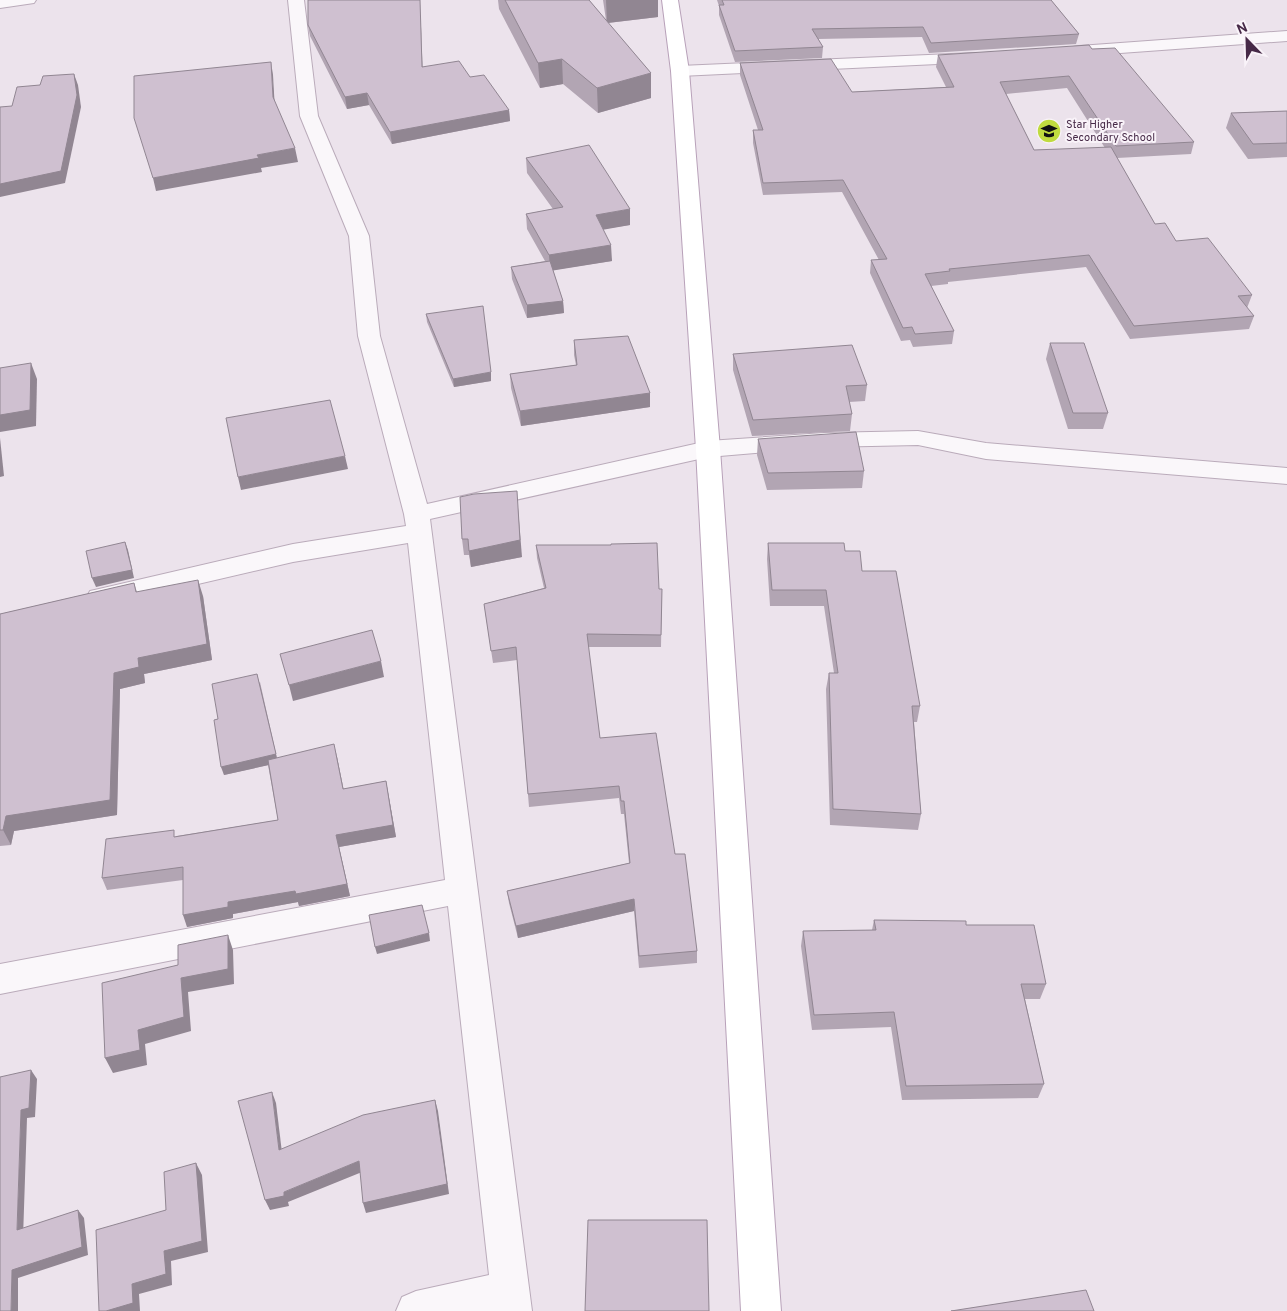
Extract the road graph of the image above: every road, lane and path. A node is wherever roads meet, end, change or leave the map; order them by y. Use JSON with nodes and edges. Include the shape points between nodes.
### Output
{"nodes":[{"id":1,"x":28,"y":0,"type":"edge"},
{"id":2,"x":296,"y":0,"type":"edge"},
{"id":3,"x":670,"y":0,"type":"edge"},
{"id":4,"x":0,"y":3,"type":"edge"},
{"id":5,"x":1287,"y":36,"type":"edge"},
{"id":6,"x":1063,"y":52,"type":"edge"},
{"id":7,"x":995,"y":56,"type":"edge"},
{"id":8,"x":680,"y":71,"type":"junction"},
{"id":9,"x":708,"y":449,"type":"junction"},
{"id":10,"x":1287,"y":476,"type":"edge"},
{"id":11,"x":418,"y":524,"type":"junction"},
{"id":12,"x":74,"y":603,"type":"edge"},
{"id":13,"x":462,"y":890,"type":"junction"},
{"id":14,"x":0,"y":979,"type":"edge"},
{"id":15,"x":511,"y":1301,"type":"edge"},
{"id":16,"x":416,"y":1311,"type":"edge"},
{"id":17,"x":761,"y":1311,"type":"edge"}],
"edges":[{"from":1,"to":4,"type":"street"},
{"from":2,"to":11,"type":"street","via":[[309,116],[359,236],[369,336]]},
{"from":3,"to":8,"type":"main road"},
{"from":5,"to":6,"type":"street"},
{"from":7,"to":8,"type":"street"},
{"from":8,"to":9,"type":"main road"},
{"from":9,"to":10,"type":"street","via":[[824,440],[918,438],[986,451]]},
{"from":9,"to":11,"type":"street"},
{"from":9,"to":17,"type":"main road"},
{"from":11,"to":12,"type":"street"},
{"from":11,"to":13,"type":"street"},
{"from":13,"to":14,"type":"street"},
{"from":13,"to":15,"type":"street"},
{"from":15,"to":16,"type":"street"}]}
